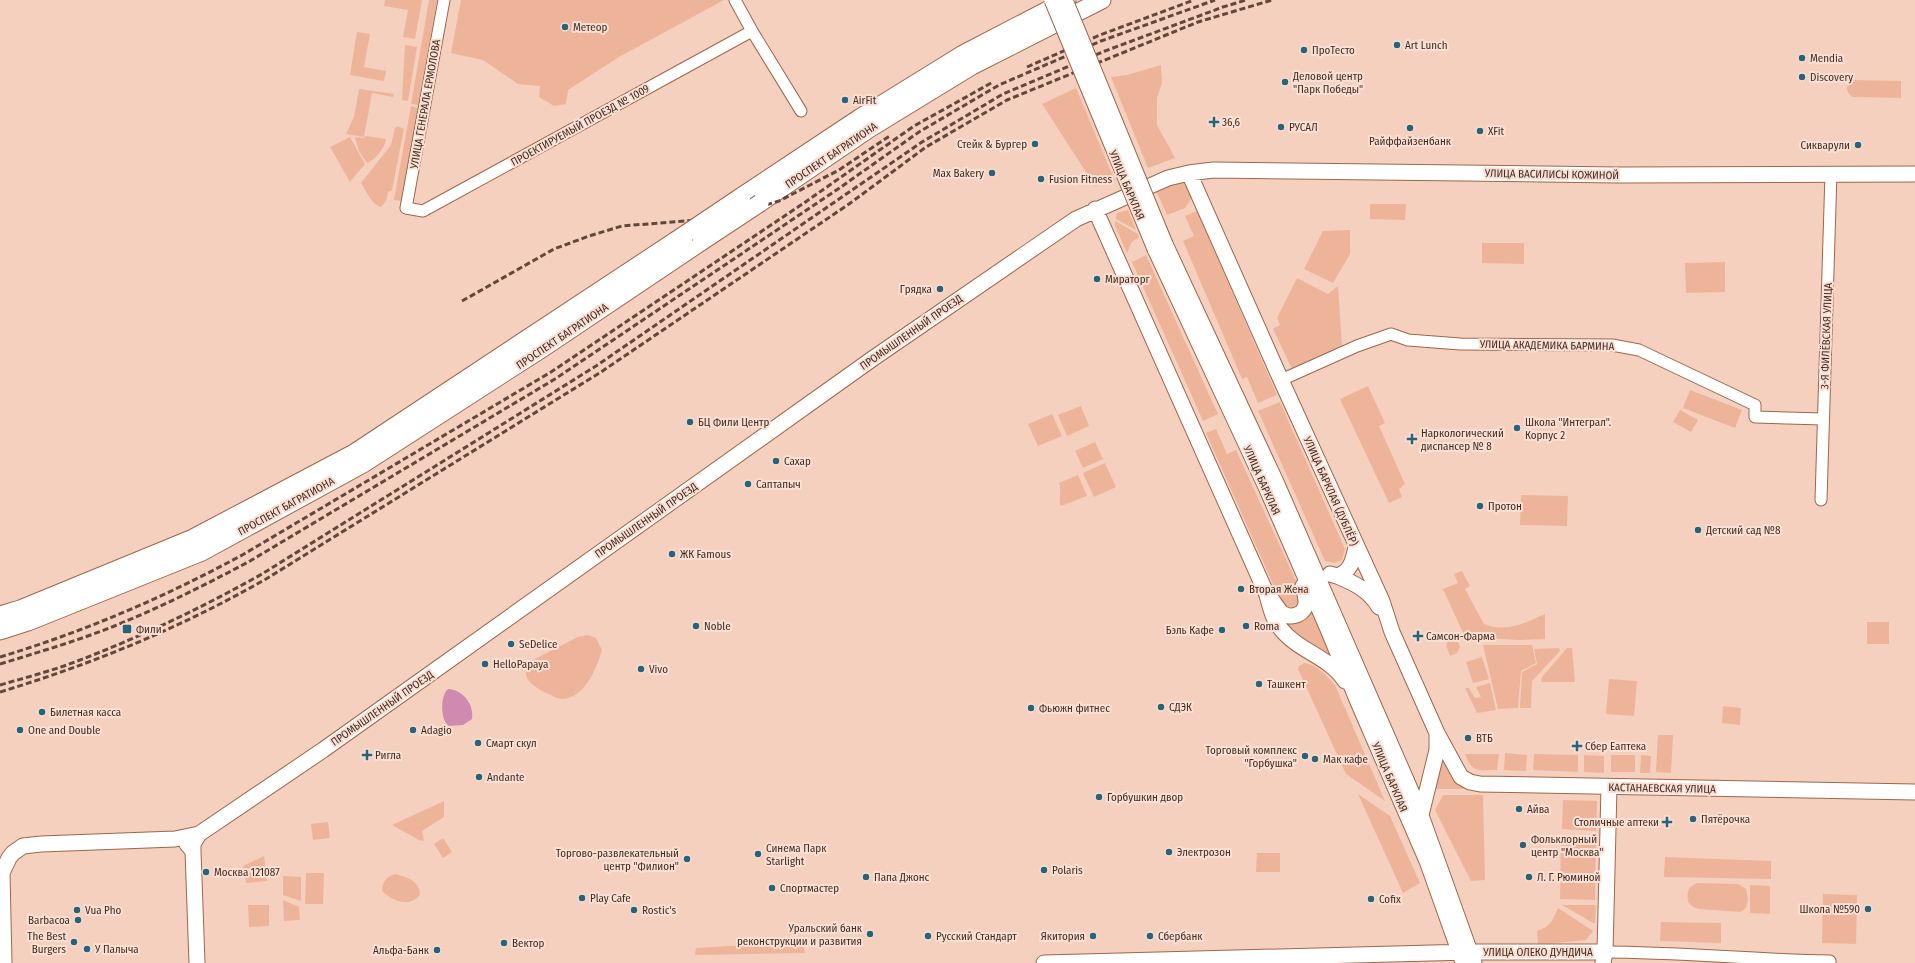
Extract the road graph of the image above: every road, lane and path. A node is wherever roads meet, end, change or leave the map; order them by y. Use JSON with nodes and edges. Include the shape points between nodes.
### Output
{"nodes":[{"id":1,"x":444,"y":0,"type":"edge"},
{"id":2,"x":736,"y":0,"type":"edge"},
{"id":3,"x":1052,"y":0,"type":"edge"},
{"id":4,"x":1066,"y":0,"type":"edge"},
{"id":5,"x":1102,"y":0,"type":"edge"},
{"id":6,"x":752,"y":32,"type":"junction"},
{"id":7,"x":801,"y":111,"type":"dead end"},
{"id":8,"x":1189,"y":173,"type":"junction"},
{"id":9,"x":1831,"y":173,"type":"junction"},
{"id":10,"x":1915,"y":174,"type":"edge"},
{"id":11,"x":406,"y":208,"type":"joint"},
{"id":12,"x":1095,"y":209,"type":"junction"},
{"id":13,"x":1160,"y":246,"type":"junction"},
{"id":14,"x":1281,"y":380,"type":"junction"},
{"id":15,"x":1823,"y":419,"type":"junction"},
{"id":16,"x":1821,"y":500,"type":"dead end"},
{"id":17,"x":1356,"y":547,"type":"junction"},
{"id":18,"x":1297,"y":557,"type":"junction"},
{"id":19,"x":1312,"y":565,"type":"junction"},
{"id":20,"x":1337,"y":576,"type":"junction"},
{"id":21,"x":1267,"y":595,"type":"junction"},
{"id":22,"x":0,"y":615,"type":"edge"},
{"id":23,"x":0,"y":631,"type":"edge"},
{"id":24,"x":1392,"y":632,"type":"junction"},
{"id":25,"x":1358,"y":702,"type":"junction"},
{"id":26,"x":1438,"y":733,"type":"junction"},
{"id":27,"x":1609,"y":787,"type":"junction"},
{"id":28,"x":1915,"y":792,"type":"edge"},
{"id":29,"x":1421,"y":815,"type":"junction"},
{"id":30,"x":199,"y":834,"type":"junction"},
{"id":31,"x":175,"y":839,"type":"junction"},
{"id":32,"x":193,"y":851,"type":"junction"},
{"id":33,"x":1604,"y":957,"type":"edge"},
{"id":34,"x":1467,"y":958,"type":"edge"},
{"id":35,"x":4,"y":963,"type":"edge"},
{"id":36,"x":197,"y":963,"type":"edge"},
{"id":37,"x":1044,"y":963,"type":"edge"},
{"id":38,"x":1830,"y":963,"type":"edge"}],
"edges":[{"from":1,"to":11,"type":"street","name":"УЛИЦА ГЕНЕРАЛА ЕРМОЛОВА"},
{"from":2,"to":6,"type":"street"},
{"from":3,"to":13,"type":"street","name":"УЛИЦА БАРКЛАЯ","bridge":true},
{"from":4,"to":13,"type":"street","name":"УЛИЦА БАРКЛАЯ","bridge":true},
{"from":4,"to":22,"type":"main road","name":"ПРОСПЕКТ БАГРАТИОНА","bridge":true,"via":[[963,54],[862,117],[354,453],[193,538]]},
{"from":5,"to":23,"type":"main road","name":"ПРОСПЕКТ БАГРАТИОНА","bridge":true,"via":[[972,66],[869,130],[543,348],[363,464],[202,552]]},
{"from":6,"to":7,"type":"street"},
{"from":6,"to":11,"type":"street","name":"ПРОЕКТИРУЕМЫЙ ПРОЕЗД № 1009","via":[[423,211]]},
{"from":8,"to":9,"type":"street","name":"УЛИЦА ВАСИЛИСЫ КОЖИНОЙ","via":[[1214,170],[1271,170],[1618,175]]},
{"from":8,"to":12,"type":"street","name":"УЛИЦА ВАСИЛИСЫ КОЖИНОЙ","via":[[1168,178]]},
{"from":8,"to":14,"type":"street","name":"УЛИЦА БАРКЛАЯ (ДУБЛЁР)"},
{"from":9,"to":10,"type":"street","name":"УЛИЦА ВАСИЛИСЫ КОЖИНОЙ"},
{"from":9,"to":15,"type":"street","name":"3-Я ФИЛЁВСКАЯ УЛИЦА"},
{"from":12,"to":21,"type":"street"},
{"from":12,"to":30,"type":"street","name":"ПРОМЫШЛЕННЫЙ ПРОЕЗД","via":[[1076,219],[937,314],[323,750]]},
{"from":13,"to":18,"type":"street","name":"УЛИЦА БАРКЛАЯ"},
{"from":13,"to":19,"type":"street","name":"УЛИЦА БАРКЛАЯ"},
{"from":14,"to":15,"type":"street","name":"УЛИЦА АКАДЕМИКА БАРМИНА","via":[[1357,346],[1391,334],[1408,340],[1460,344],[1612,345],[1639,350],[1754,405],[1755,417]]},
{"from":14,"to":17,"type":"street","name":"УЛИЦА БАРКЛАЯ (ДУБЛЁР)"},
{"from":15,"to":16,"type":"street","name":"3-Я ФИЛЁВСКАЯ УЛИЦА"},
{"from":17,"to":20,"type":"street","via":[[1349,569]]},
{"from":17,"to":24,"type":"street","name":"УЛИЦА БАРКЛАЯ (ДУБЛЁР)","via":[[1382,601]]},
{"from":18,"to":21,"type":"street","via":[[1306,601],[1302,611],[1292,616],[1284,614]]},
{"from":18,"to":25,"type":"street","name":"УЛИЦА БАРКЛАЯ"},
{"from":19,"to":20,"type":"street"},
{"from":19,"to":29,"type":"street","name":"УЛИЦА БАРКЛАЯ"},
{"from":20,"to":24,"type":"street","via":[[1360,587],[1368,594],[1377,604]]},
{"from":21,"to":25,"type":"street","via":[[1279,628],[1288,638],[1342,676]]},
{"from":24,"to":26,"type":"street","name":"УЛИЦА БАРКЛАЯ (ДУБЛЁР)"},
{"from":25,"to":34,"type":"street","name":"УЛИЦА БАРКЛАЯ"},
{"from":26,"to":27,"type":"street","name":"КАСТАНАЕВСКАЯ УЛИЦА","via":[[1461,777],[1470,782]]},
{"from":26,"to":29,"type":"street","name":"УЛИЦА БАРКЛАЯ (ДУБЛЁР)","via":[[1437,750]]},
{"from":27,"to":28,"type":"street","name":"КАСТАНАЕВСКАЯ УЛИЦА"},
{"from":27,"to":33,"type":"street","name":"УЛИЦА ОЛЕКО ДУНДИЧА"},
{"from":29,"to":34,"type":"street","name":"УЛИЦА БАРКЛАЯ"},
{"from":30,"to":31,"type":"street","name":"ПРОМЫШЛЕННЫЙ ПРОЕЗД"},
{"from":30,"to":32,"type":"street","via":[[193,844]]},
{"from":31,"to":32,"type":"street","via":[[184,842]]},
{"from":31,"to":35,"type":"street","name":"ПРОМЫШЛЕННЫЙ ПРОЕЗД","via":[[41,844],[24,846],[13,853],[2,873]]},
{"from":32,"to":36,"type":"street"},
{"from":33,"to":34,"type":"street","name":"УЛИЦА ОЛЕКО ДУНДИЧА"},
{"from":33,"to":38,"type":"street","via":[[1652,952]]},
{"from":34,"to":37,"type":"street","name":"УЛИЦА ОЛЕКО ДУНДИЧА","via":[[1305,957]]}]}
